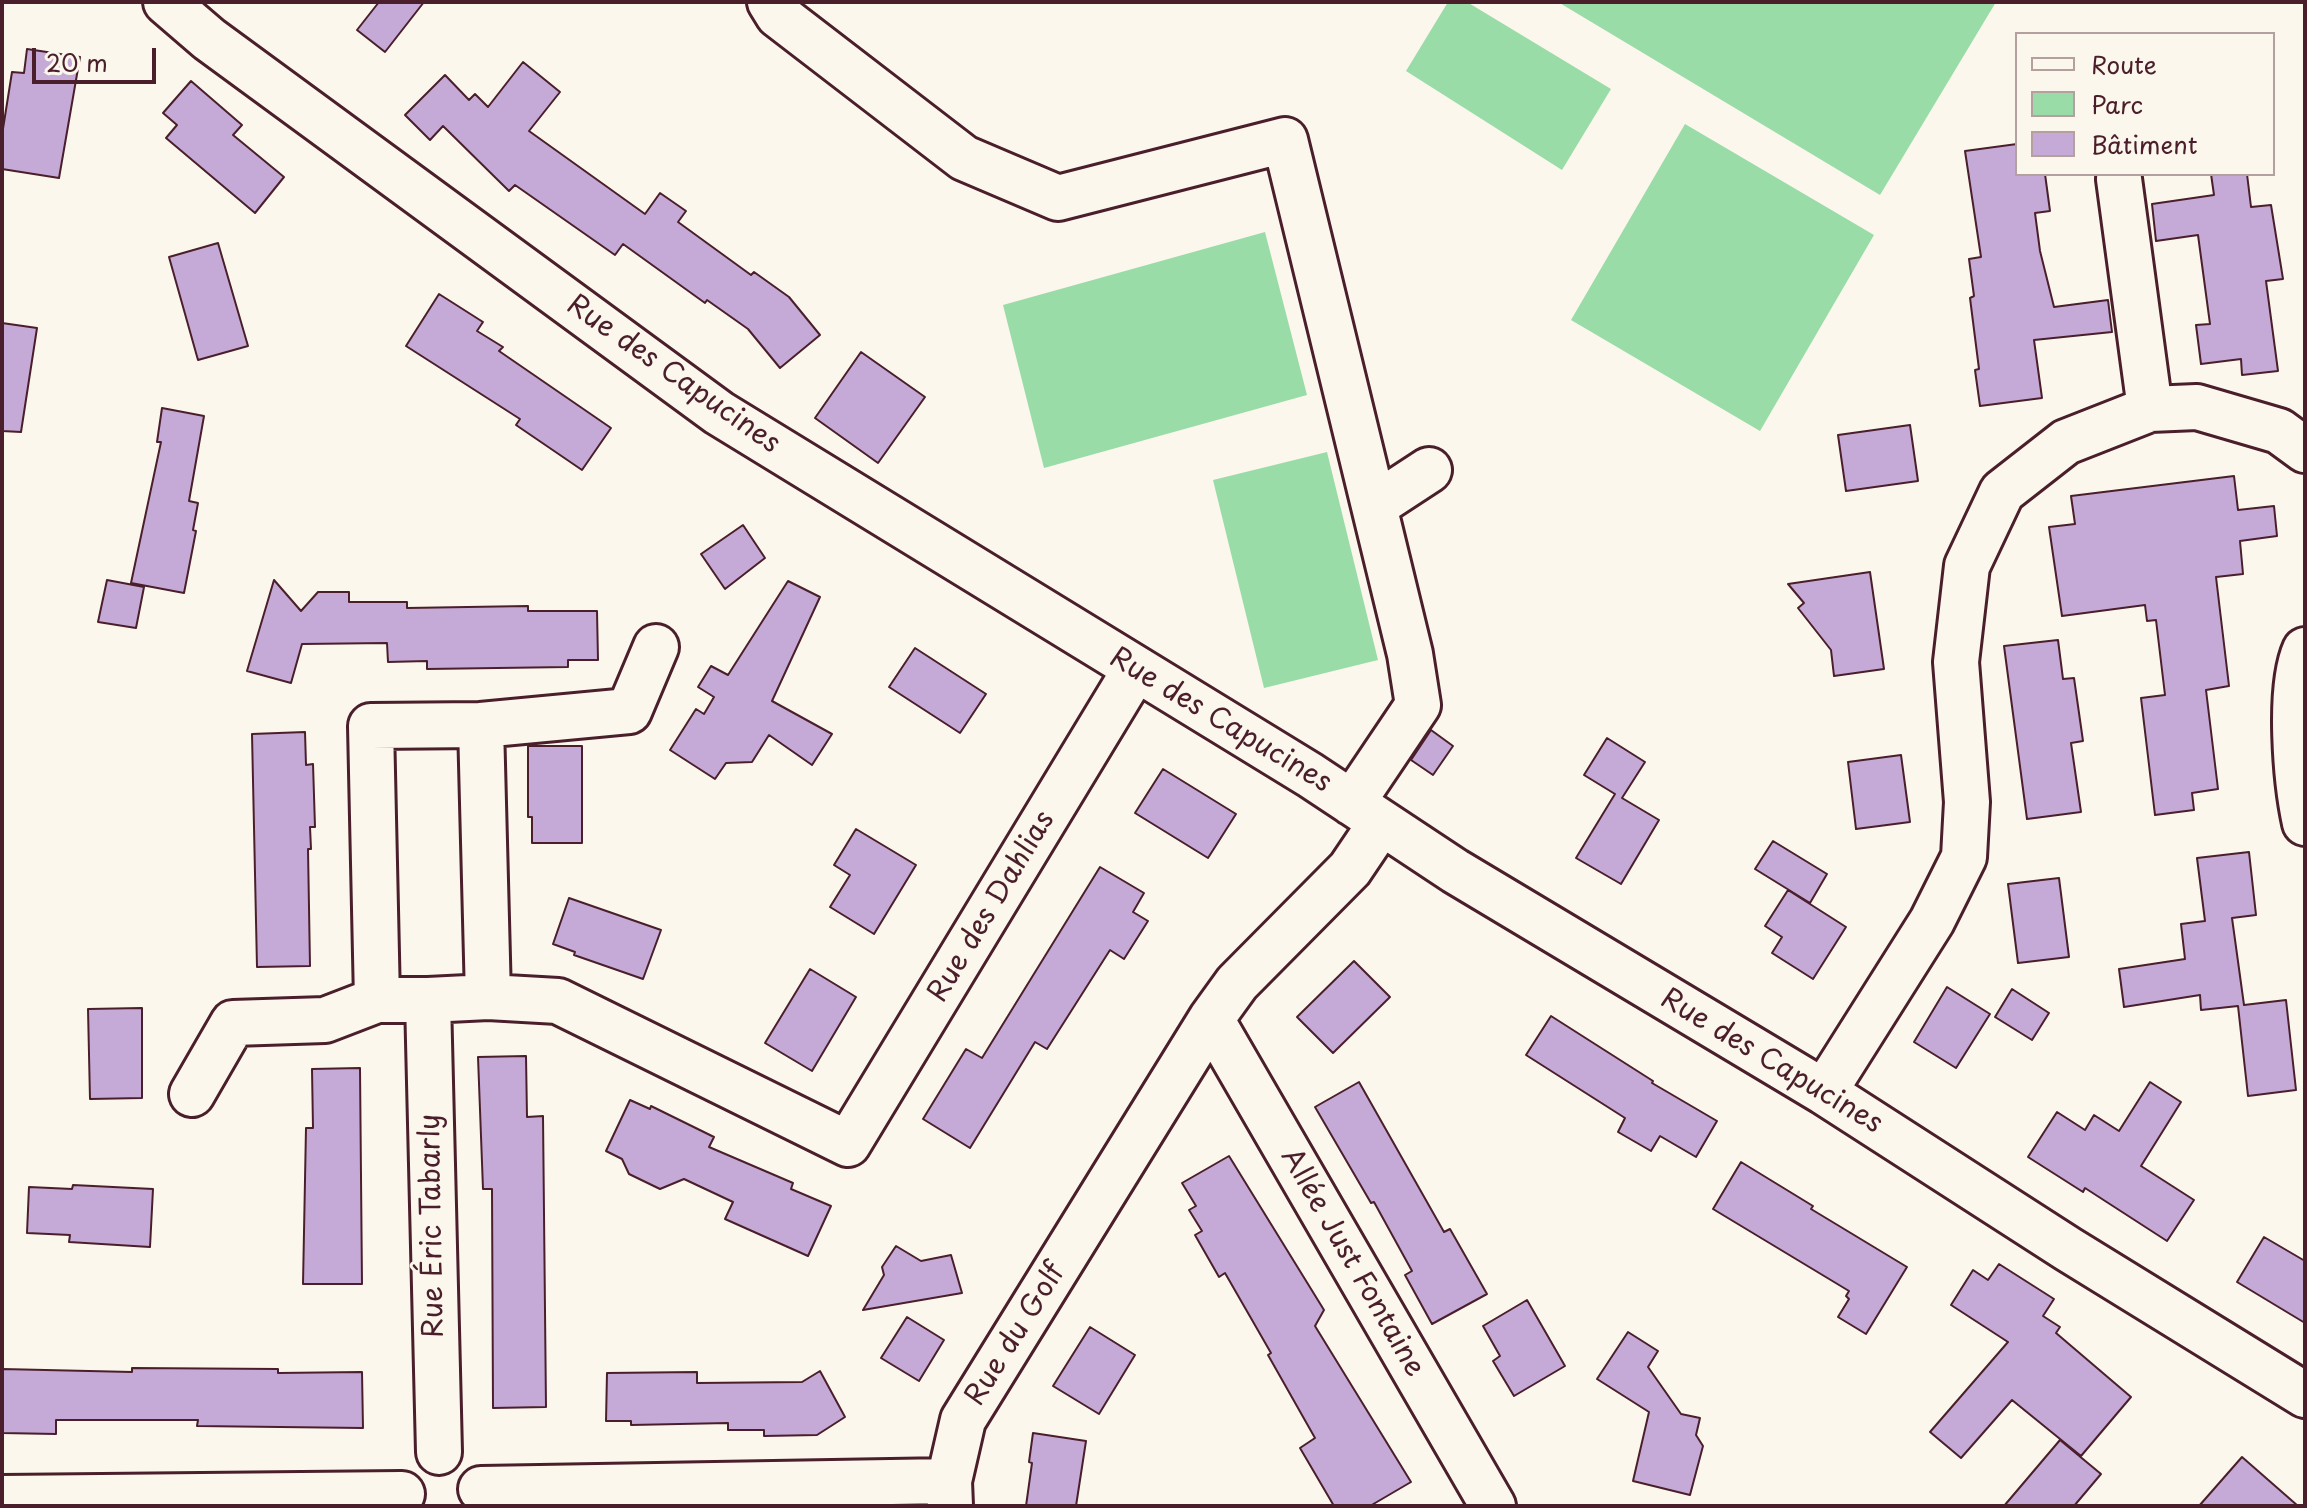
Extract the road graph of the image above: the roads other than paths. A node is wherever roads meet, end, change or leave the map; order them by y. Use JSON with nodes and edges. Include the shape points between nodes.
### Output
{"nodes":[{"id":1,"x":166,"y":2,"type":"edge"},
{"id":2,"x":770,"y":2,"type":"edge"},
{"id":3,"x":2119,"y":179,"type":"dead end"},
{"id":4,"x":2150,"y":409,"type":"junction"},
{"id":5,"x":2305,"y":450,"type":"edge"},
{"id":6,"x":1429,"y":470,"type":"dead end"},
{"id":7,"x":1374,"y":506,"type":"junction"},
{"id":8,"x":656,"y":647,"type":"dead end"},
{"id":9,"x":2305,"y":650,"type":"edge"},
{"id":10,"x":1135,"y":670,"type":"junction"},
{"id":11,"x":481,"y":725,"type":"junction"},
{"id":12,"x":1366,"y":813,"type":"junction"},
{"id":13,"x":2305,"y":823,"type":"edge"},
{"id":14,"x":488,"y":997,"type":"junction"},
{"id":15,"x":377,"y":1000,"type":"junction"},
{"id":16,"x":428,"y":1000,"type":"junction"},
{"id":17,"x":1211,"y":1019,"type":"junction"},
{"id":18,"x":1824,"y":1092,"type":"junction"},
{"id":19,"x":192,"y":1094,"type":"dead end"},
{"id":20,"x":2305,"y":1395,"type":"edge"},
{"id":21,"x":439,"y":1452,"type":"junction"},
{"id":22,"x":950,"y":1494,"type":"edge"},
{"id":23,"x":480,"y":1497,"type":"edge"},
{"id":24,"x":2,"y":1498,"type":"edge"},
{"id":25,"x":403,"y":1500,"type":"edge"},
{"id":26,"x":1493,"y":1506,"type":"edge"}],
"edges":[{"from":1,"to":10,"type":"street","name":"Rue des Capucines","via":[[209,39],[719,413]]},
{"from":2,"to":7,"type":"street","name":"Rue du Golf","via":[[778,15],[964,158],[1058,198],[1285,140]]},
{"from":3,"to":4,"type":"street"},
{"from":4,"to":5,"type":"street","via":[[2197,407],[2279,431]]},
{"from":4,"to":18,"type":"street","via":[[2066,442],[2002,492],[1972,554],[1956,662],[1967,802],[1964,857],[1932,921]]},
{"from":6,"to":7,"type":"street"},
{"from":7,"to":12,"type":"street","name":"Rue du Golf","via":[[1418,705]]},
{"from":8,"to":11,"type":"street","via":[[629,711]]},
{"from":9,"to":13,"type":"street","via":[[2299,663],[2295,727]]},
{"from":10,"to":12,"type":"street","name":"Rue des Capucines"},
{"from":10,"to":14,"type":"street","name":"Rue des Dahlias","via":[[848,1144],[558,1001]]},
{"from":11,"to":14,"type":"street"},
{"from":11,"to":15,"type":"street","via":[[371,726]]},
{"from":12,"to":17,"type":"street","name":"Rue du Golf","via":[[1350,869],[1237,983]]},
{"from":12,"to":18,"type":"street","name":"Rue des Capucines"},
{"from":14,"to":16,"type":"street"},
{"from":15,"to":16,"type":"street"},
{"from":15,"to":19,"type":"street","via":[[325,1020],[233,1023]]},
{"from":16,"to":21,"type":"street","name":"Rue Éric Tabarly"},
{"from":17,"to":22,"type":"street","name":"Rue du Golf","via":[[963,1420]]},
{"from":17,"to":26,"type":"street","name":"Allée Just Fontaine"},
{"from":18,"to":20,"type":"street","name":"Rue des Capucines"},
{"from":21,"to":23,"type":"street","via":[[469,1462],[478,1475]]},
{"from":21,"to":25,"type":"street","via":[[414,1462],[404,1479]]},
{"from":22,"to":23,"type":"street","name":"Rue du Golf"},
{"from":24,"to":25,"type":"street"}]}
